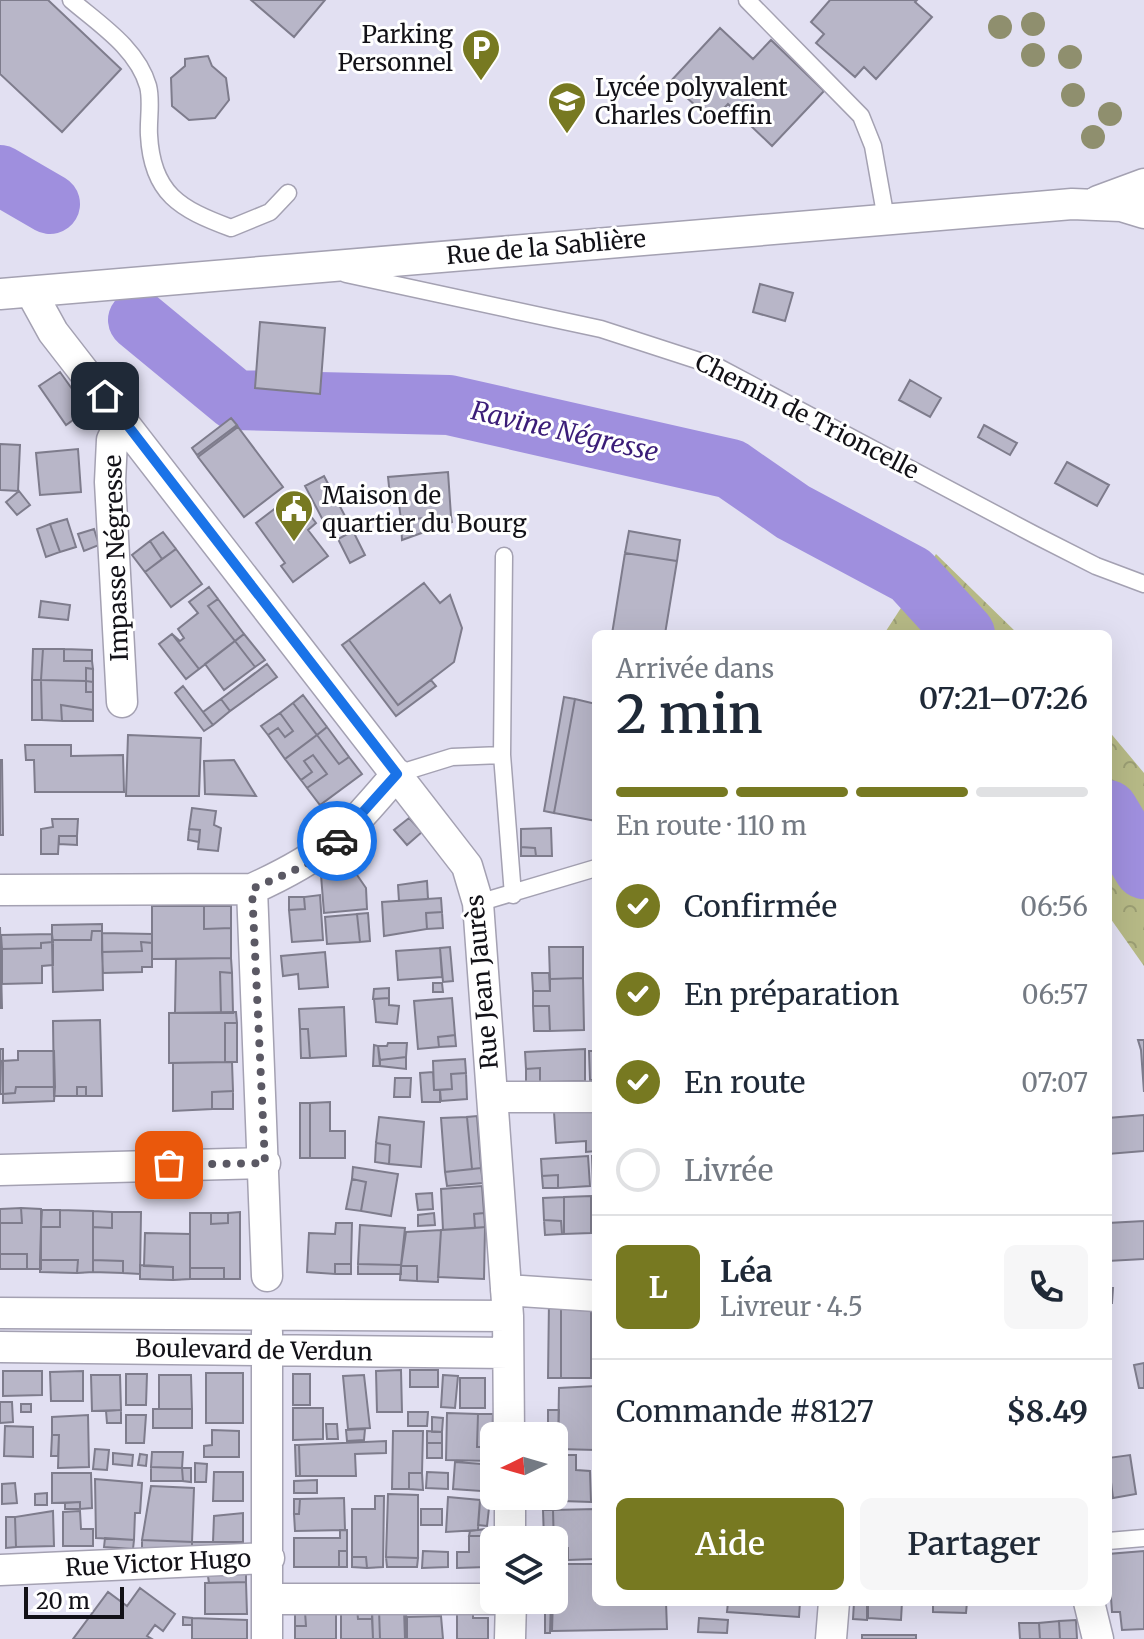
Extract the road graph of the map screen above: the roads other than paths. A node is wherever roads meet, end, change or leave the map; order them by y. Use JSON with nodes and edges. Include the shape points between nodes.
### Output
{"nodes":[{"id":1,"x":71,"y":0,"type":"edge"},
{"id":2,"x":747,"y":0,"type":"edge"},
{"id":3,"x":1144,"y":184,"type":"edge"},
{"id":4,"x":288,"y":193,"type":"dead end"},
{"id":5,"x":1093,"y":203,"type":"junction"},
{"id":6,"x":1144,"y":213,"type":"edge"},
{"id":7,"x":886,"y":219,"type":"junction"},
{"id":8,"x":311,"y":267,"type":"junction"},
{"id":9,"x":31,"y":292,"type":"junction"},
{"id":10,"x":0,"y":294,"type":"edge"},
{"id":11,"x":123,"y":418,"type":"junction"},
{"id":12,"x":504,"y":556,"type":"dead end"},
{"id":13,"x":1144,"y":584,"type":"edge"},
{"id":14,"x":122,"y":702,"type":"dead end"},
{"id":15,"x":502,"y":755,"type":"junction"},
{"id":16,"x":397,"y":774,"type":"junction"},
{"id":17,"x":592,"y":869,"type":"edge"},
{"id":18,"x":252,"y":889,"type":"junction"},
{"id":19,"x":0,"y":890,"type":"edge"},
{"id":20,"x":513,"y":895,"type":"junction"},
{"id":21,"x":478,"y":903,"type":"junction"},
{"id":22,"x":492,"y":1097,"type":"junction"},
{"id":23,"x":592,"y":1097,"type":"edge"},
{"id":24,"x":265,"y":1163,"type":"junction"},
{"id":25,"x":0,"y":1170,"type":"edge"},
{"id":26,"x":267,"y":1276,"type":"dead end"},
{"id":27,"x":592,"y":1296,"type":"edge"},
{"id":28,"x":507,"y":1303,"type":"junction"},
{"id":29,"x":0,"y":1313,"type":"edge"},
{"id":30,"x":267,"y":1318,"type":"junction"},
{"id":31,"x":0,"y":1347,"type":"edge"},
{"id":32,"x":267,"y":1350,"type":"junction"},
{"id":33,"x":508,"y":1353,"type":"junction"},
{"id":34,"x":509,"y":1422,"type":"edge"},
{"id":35,"x":1144,"y":1538,"type":"edge"},
{"id":36,"x":1112,"y":1541,"type":"edge"},
{"id":37,"x":269,"y":1558,"type":"junction"},
{"id":38,"x":0,"y":1570,"type":"edge"},
{"id":39,"x":267,"y":1599,"type":"junction"},
{"id":40,"x":480,"y":1599,"type":"edge"},
{"id":41,"x":834,"y":1606,"type":"edge"},
{"id":42,"x":1090,"y":1606,"type":"edge"},
{"id":43,"x":511,"y":1614,"type":"edge"},
{"id":44,"x":267,"y":1639,"type":"edge"},
{"id":45,"x":510,"y":1639,"type":"edge"},
{"id":46,"x":831,"y":1639,"type":"edge"},
{"id":47,"x":1098,"y":1639,"type":"edge"}],
"edges":[{"from":1,"to":4,"type":"lane","via":[[128,49],[148,86],[152,165],[172,200],[231,228],[270,212]]},
{"from":2,"to":7,"type":"lane","via":[[861,116],[873,146]]},
{"from":3,"to":5,"type":"street","name":"Rue de la Sablière"},
{"from":5,"to":6,"type":"street","name":"Rue de la Sablière"},
{"from":5,"to":7,"type":"street","name":"Rue de la Sablière"},
{"from":7,"to":8,"type":"street","name":"Rue de la Sablière"},
{"from":8,"to":9,"type":"street","name":"Rue de la Sablière"},
{"from":8,"to":13,"type":"lane","name":"Chemin de Trioncelle","via":[[601,329],[704,361],[1096,566]]},
{"from":9,"to":10,"type":"street","name":"Rue de la Sablière"},
{"from":9,"to":11,"type":"street","name":"Rue Jean Jaurès","via":[[53,332]]},
{"from":11,"to":14,"type":"street","name":"Impasse Négresse","via":[[112,440],[110,482]]},
{"from":11,"to":16,"type":"street","name":"Rue Jean Jaurès"},
{"from":12,"to":15,"type":"lane"},
{"from":15,"to":16,"type":"lane","via":[[452,757]]},
{"from":15,"to":20,"type":"lane"},
{"from":16,"to":18,"type":"street","via":[[328,850]]},
{"from":16,"to":21,"type":"street","name":"Rue Jean Jaurès","via":[[462,857]]},
{"from":17,"to":20,"type":"lane"},
{"from":18,"to":19,"type":"street"},
{"from":18,"to":24,"type":"street"},
{"from":20,"to":21,"type":"lane"},
{"from":21,"to":22,"type":"street","name":"Rue Jean Jaurès"},
{"from":22,"to":23,"type":"street"},
{"from":22,"to":28,"type":"street","name":"Rue Jean Jaurès"},
{"from":24,"to":25,"type":"street"},
{"from":24,"to":26,"type":"street"},
{"from":27,"to":28,"type":"street","name":"Boulevard de Verdun"},
{"from":28,"to":30,"type":"street","name":"Boulevard de Verdun"},
{"from":28,"to":33,"type":"street","name":"Rue Jean Jaurès"},
{"from":29,"to":30,"type":"street","name":"Boulevard de Verdun"},
{"from":30,"to":32,"type":"street"},
{"from":31,"to":32,"type":"street","name":"Boulevard de Verdun"},
{"from":32,"to":33,"type":"street","name":"Boulevard de Verdun"},
{"from":32,"to":37,"type":"street"},
{"from":33,"to":34,"type":"street","name":"Rue Jean Jaurès"},
{"from":35,"to":36,"type":"lane"},
{"from":37,"to":38,"type":"street","name":"Rue Victor Hugo"},
{"from":37,"to":39,"type":"street"},
{"from":39,"to":40,"type":"street"},
{"from":39,"to":44,"type":"street"},
{"from":41,"to":46,"type":"street"},
{"from":42,"to":47,"type":"street"},
{"from":43,"to":45,"type":"street"}]}
